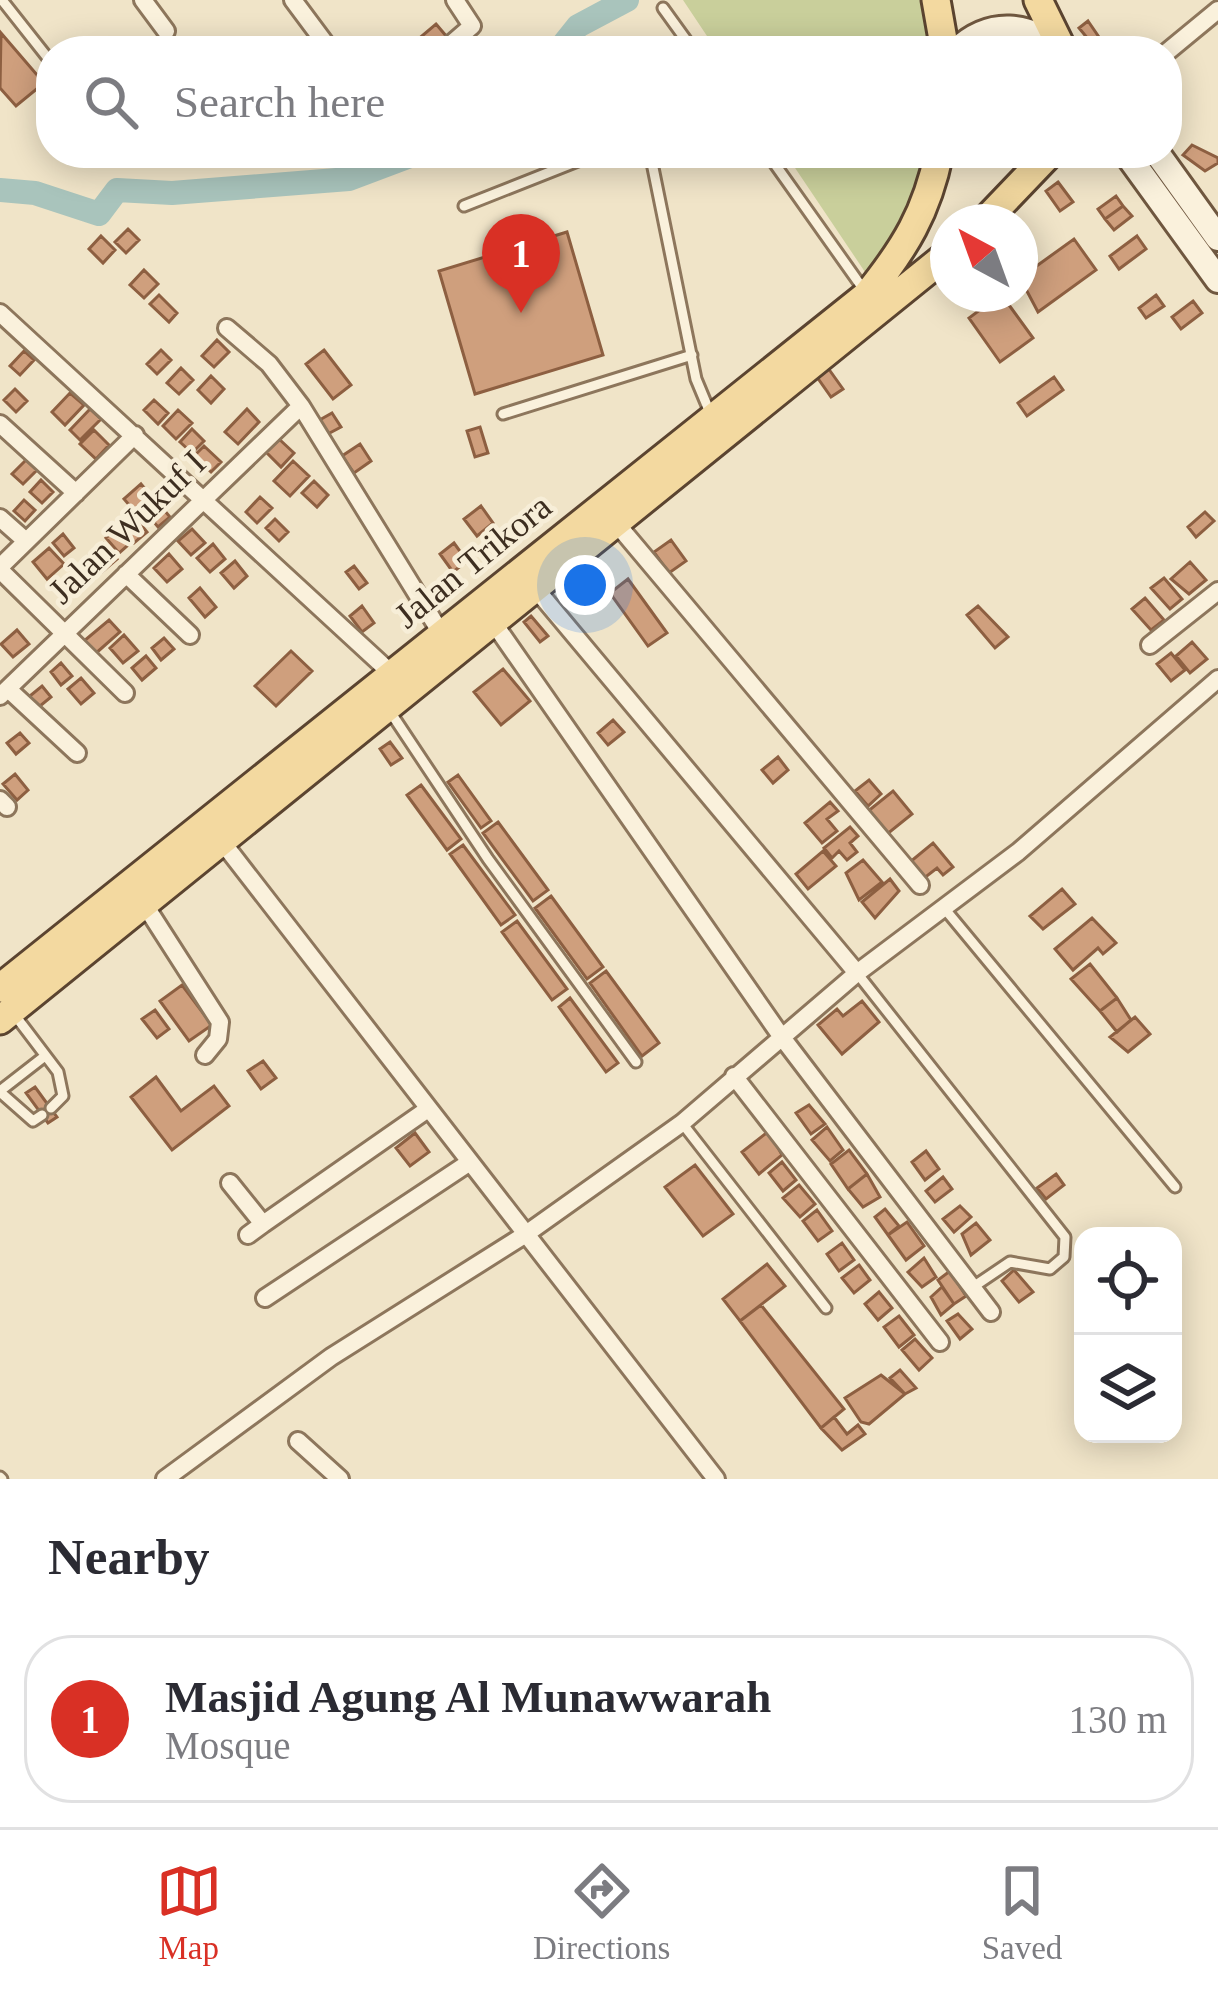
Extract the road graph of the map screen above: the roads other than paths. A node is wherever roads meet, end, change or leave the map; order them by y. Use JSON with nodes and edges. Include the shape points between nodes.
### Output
{"nodes":[{"id":1,"x":143,"y":0,"type":"edge"},
{"id":2,"x":293,"y":0,"type":"edge"},
{"id":3,"x":455,"y":0,"type":"edge"},
{"id":4,"x":936,"y":0,"type":"edge"},
{"id":5,"x":1039,"y":0,"type":"edge"},
{"id":6,"x":1,"y":1,"type":"edge"},
{"id":7,"x":663,"y":8,"type":"dead end"},
{"id":8,"x":1218,"y":10,"type":"edge"},
{"id":9,"x":166,"y":31,"type":"dead end"},
{"id":10,"x":320,"y":36,"type":"edge"},
{"id":11,"x":460,"y":36,"type":"edge"},
{"id":12,"x":683,"y":36,"type":"edge"},
{"id":13,"x":942,"y":36,"type":"edge"},
{"id":14,"x":977,"y":36,"type":"edge"},
{"id":15,"x":1041,"y":36,"type":"edge"},
{"id":16,"x":1057,"y":36,"type":"edge"},
{"id":17,"x":1182,"y":40,"type":"edge"},
{"id":18,"x":36,"y":44,"type":"edge"},
{"id":19,"x":560,"y":168,"type":"edge"},
{"id":20,"x":653,"y":168,"type":"edge"},
{"id":21,"x":778,"y":168,"type":"edge"},
{"id":22,"x":935,"y":168,"type":"edge"},
{"id":23,"x":1035,"y":168,"type":"edge"},
{"id":24,"x":1137,"y":168,"type":"edge"},
{"id":25,"x":1168,"y":168,"type":"edge"},
{"id":26,"x":1000,"y":204,"type":"edge"},
{"id":27,"x":464,"y":206,"type":"dead end"},
{"id":28,"x":1218,"y":238,"type":"edge"},
{"id":29,"x":930,"y":267,"type":"edge"},
{"id":30,"x":1218,"y":280,"type":"edge"},
{"id":31,"x":868,"y":295,"type":"junction"},
{"id":32,"x":0,"y":313,"type":"edge"},
{"id":33,"x":227,"y":328,"type":"dead end"},
{"id":34,"x":692,"y":355,"type":"junction"},
{"id":35,"x":301,"y":406,"type":"junction"},
{"id":36,"x":503,"y":414,"type":"dead end"},
{"id":37,"x":0,"y":424,"type":"edge"},
{"id":38,"x":718,"y":425,"type":"junction"},
{"id":39,"x":135,"y":435,"type":"junction"},
{"id":40,"x":76,"y":493,"type":"junction"},
{"id":41,"x":205,"y":497,"type":"junction"},
{"id":42,"x":0,"y":518,"type":"edge"},
{"id":43,"x":616,"y":523,"type":"junction"},
{"id":44,"x":26,"y":541,"type":"junction"},
{"id":45,"x":0,"y":568,"type":"edge"},
{"id":46,"x":126,"y":574,"type":"junction"},
{"id":47,"x":535,"y":588,"type":"junction"},
{"id":48,"x":1218,"y":592,"type":"edge"},
{"id":49,"x":493,"y":622,"type":"junction"},
{"id":50,"x":441,"y":633,"type":"junction"},
{"id":51,"x":64,"y":634,"type":"junction"},
{"id":52,"x":190,"y":634,"type":"dead end"},
{"id":53,"x":1150,"y":645,"type":"dead end"},
{"id":54,"x":392,"y":673,"type":"junction"},
{"id":55,"x":1218,"y":679,"type":"edge"},
{"id":56,"x":125,"y":692,"type":"dead end"},
{"id":57,"x":4,"y":693,"type":"edge"},
{"id":58,"x":388,"y":708,"type":"junction"},
{"id":59,"x":76,"y":752,"type":"dead end"},
{"id":60,"x":261,"y":792,"type":"junction"},
{"id":61,"x":220,"y":839,"type":"junction"},
{"id":62,"x":920,"y":885,"type":"dead end"},
{"id":63,"x":143,"y":902,"type":"junction"},
{"id":64,"x":944,"y":908,"type":"junction"},
{"id":65,"x":857,"y":973,"type":"junction"},
{"id":66,"x":4,"y":1006,"type":"edge"},
{"id":67,"x":781,"y":1036,"type":"junction"},
{"id":68,"x":205,"y":1055,"type":"dead end"},
{"id":69,"x":45,"y":1056,"type":"junction"},
{"id":70,"x":636,"y":1062,"type":"dead end"},
{"id":71,"x":734,"y":1076,"type":"junction"},
{"id":72,"x":0,"y":1091,"type":"edge"},
{"id":73,"x":428,"y":1108,"type":"junction"},
{"id":74,"x":682,"y":1123,"type":"junction"},
{"id":75,"x":470,"y":1162,"type":"junction"},
{"id":76,"x":230,"y":1183,"type":"dead end"},
{"id":77,"x":1175,"y":1187,"type":"dead end"},
{"id":78,"x":526,"y":1234,"type":"junction"},
{"id":79,"x":973,"y":1288,"type":"junction"},
{"id":80,"x":265,"y":1298,"type":"dead end"},
{"id":81,"x":826,"y":1308,"type":"dead end"},
{"id":82,"x":991,"y":1312,"type":"dead end"},
{"id":83,"x":940,"y":1342,"type":"dead end"},
{"id":84,"x":298,"y":1441,"type":"dead end"},
{"id":85,"x":165,"y":1479,"type":"edge"},
{"id":86,"x":340,"y":1479,"type":"edge"},
{"id":87,"x":716,"y":1479,"type":"edge"}],
"edges":[{"from":1,"to":9,"type":"street"},
{"from":2,"to":10,"type":"street"},
{"from":3,"to":11,"type":"street","via":[[472,26]]},
{"from":4,"to":13,"type":"main road"},
{"from":5,"to":16,"type":"main road"},
{"from":6,"to":18,"type":"lane"},
{"from":7,"to":12,"type":"lane"},
{"from":8,"to":17,"type":"street"},
{"from":14,"to":15,"type":"street","via":[[1004,27]]},
{"from":19,"to":27,"type":"lane"},
{"from":20,"to":34,"type":"lane"},
{"from":21,"to":31,"type":"lane"},
{"from":22,"to":31,"type":"main road","name":"Jalan Trikora","via":[[909,243]]},
{"from":23,"to":26,"type":"main road"},
{"from":24,"to":30,"type":"street"},
{"from":25,"to":28,"type":"street"},
{"from":29,"to":38,"type":"main road","name":"Jalan Trikora"},
{"from":31,"to":38,"type":"main road","name":"Jalan Trikora"},
{"from":32,"to":39,"type":"street"},
{"from":33,"to":35,"type":"street"},
{"from":34,"to":36,"type":"lane"},
{"from":34,"to":38,"type":"lane","via":[[702,400]]},
{"from":35,"to":41,"type":"street","name":"Jalan Wukuf I"},
{"from":35,"to":50,"type":"street"},
{"from":37,"to":40,"type":"street"},
{"from":38,"to":43,"type":"main road","name":"Jalan Trikora"},
{"from":38,"to":50,"type":"main road","name":"Jalan Trikora"},
{"from":39,"to":40,"type":"street"},
{"from":39,"to":41,"type":"street"},
{"from":40,"to":44,"type":"street"},
{"from":41,"to":46,"type":"street","name":"Jalan Wukuf I"},
{"from":41,"to":54,"type":"street"},
{"from":42,"to":44,"type":"street"},
{"from":43,"to":47,"type":"main road","name":"Jalan Trikora"},
{"from":43,"to":62,"type":"street"},
{"from":44,"to":45,"type":"street"},
{"from":45,"to":51,"type":"street"},
{"from":46,"to":51,"type":"street","name":"Jalan Wukuf I"},
{"from":46,"to":52,"type":"street"},
{"from":47,"to":49,"type":"main road","name":"Jalan Trikora"},
{"from":47,"to":65,"type":"street"},
{"from":48,"to":53,"type":"street"},
{"from":49,"to":58,"type":"main road","name":"Jalan Trikora"},
{"from":49,"to":67,"type":"street"},
{"from":50,"to":54,"type":"main road","name":"Jalan Trikora"},
{"from":51,"to":56,"type":"street"},
{"from":51,"to":57,"type":"street","name":"Jalan Wukuf I"},
{"from":54,"to":60,"type":"main road","name":"Jalan Trikora"},
{"from":55,"to":64,"type":"street"},
{"from":57,"to":59,"type":"street"},
{"from":58,"to":60,"type":"main road","name":"Jalan Trikora"},
{"from":58,"to":70,"type":"lane"},
{"from":60,"to":61,"type":"main road","name":"Jalan Trikora"},
{"from":60,"to":66,"type":"main road","name":"Jalan Trikora"},
{"from":61,"to":63,"type":"main road","name":"Jalan Trikora"},
{"from":61,"to":73,"type":"street"},
{"from":63,"to":66,"type":"main road","name":"Jalan Trikora"},
{"from":63,"to":68,"type":"street","via":[[220,1022]]},
{"from":64,"to":65,"type":"street"},
{"from":64,"to":77,"type":"lane"},
{"from":65,"to":67,"type":"street"},
{"from":65,"to":79,"type":"lane","via":[[1067,1244],[1050,1269],[1010,1262]]},
{"from":66,"to":69,"type":"lane"},
{"from":67,"to":71,"type":"street"},
{"from":67,"to":79,"type":"street"},
{"from":69,"to":72,"type":"lane"},
{"from":69,"to":72,"type":"lane","via":[[63,1085],[47,1112],[24,1117]]},
{"from":71,"to":74,"type":"street"},
{"from":71,"to":83,"type":"street"},
{"from":73,"to":75,"type":"street"},
{"from":73,"to":76,"type":"street","via":[[255,1229]]},
{"from":74,"to":78,"type":"street"},
{"from":74,"to":81,"type":"lane"},
{"from":75,"to":78,"type":"street"},
{"from":75,"to":80,"type":"street"},
{"from":78,"to":85,"type":"street","via":[[331,1358]]},
{"from":78,"to":87,"type":"street"},
{"from":79,"to":82,"type":"street"},
{"from":84,"to":86,"type":"street"}]}
